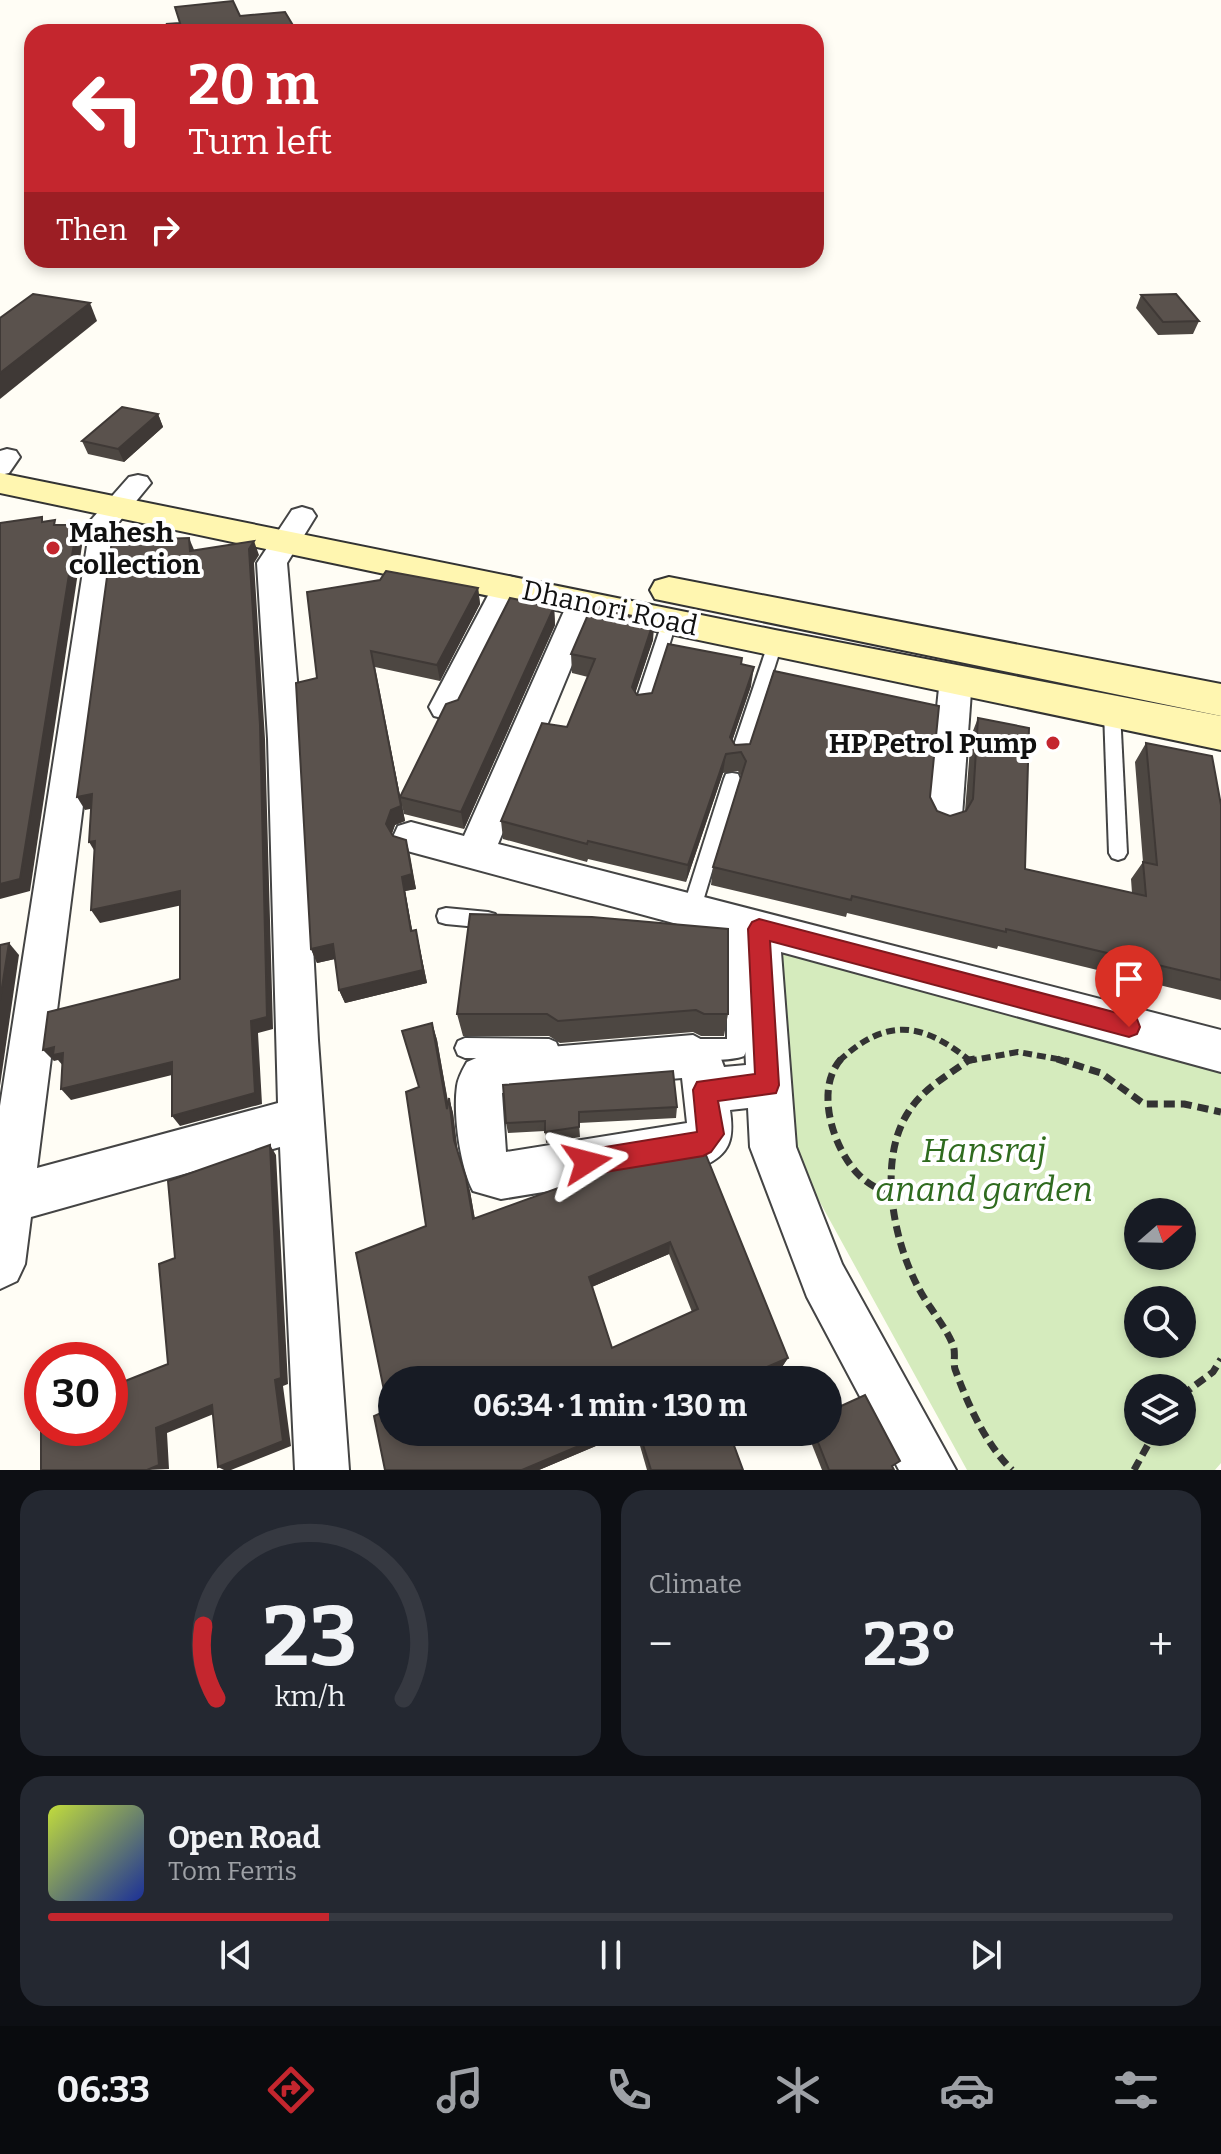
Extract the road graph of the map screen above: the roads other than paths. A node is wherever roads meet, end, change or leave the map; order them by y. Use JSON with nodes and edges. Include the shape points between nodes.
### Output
{"nodes":[{"id":1,"x":2,"y":466,"type":"edge"},
{"id":2,"x":128,"y":495,"type":"junction"},
{"id":3,"x":294,"y":529,"type":"junction"},
{"id":4,"x":508,"y":586,"type":"junction"},
{"id":5,"x":583,"y":602,"type":"junction"},
{"id":6,"x":657,"y":607,"type":"junction"},
{"id":7,"x":775,"y":644,"type":"junction"},
{"id":8,"x":956,"y":678,"type":"junction"},
{"id":9,"x":446,"y":707,"type":"edge"},
{"id":10,"x":642,"y":707,"type":"edge"},
{"id":11,"x":1112,"y":711,"type":"junction"},
{"id":12,"x":1213,"y":727,"type":"edge"},
{"id":13,"x":738,"y":757,"type":"edge"},
{"id":14,"x":732,"y":779,"type":"edge"},
{"id":15,"x":944,"y":816,"type":"edge"},
{"id":16,"x":411,"y":837,"type":"dead end"},
{"id":17,"x":1118,"y":853,"type":"dead end"},
{"id":18,"x":475,"y":854,"type":"junction"},
{"id":19,"x":446,"y":916,"type":"dead end"},
{"id":20,"x":507,"y":922,"type":"edge"},
{"id":21,"x":691,"y":925,"type":"junction"},
{"id":22,"x":759,"y":929,"type":"junction"},
{"id":23,"x":750,"y":996,"type":"junction"},
{"id":24,"x":465,"y":1048,"type":"edge"},
{"id":25,"x":1221,"y":1051,"type":"edge"},
{"id":26,"x":767,"y":1085,"type":"junction"},
{"id":27,"x":705,"y":1090,"type":"junction"},
{"id":28,"x":301,"y":1119,"type":"junction"},
{"id":29,"x":9,"y":1199,"type":"junction"},
{"id":30,"x":0,"y":1264,"type":"edge"},
{"id":31,"x":322,"y":1470,"type":"edge"},
{"id":32,"x":929,"y":1470,"type":"edge"}],
"edges":[{"from":1,"to":2,"type":"main road","name":"Dhanori Road"},
{"from":2,"to":3,"type":"main road","name":"Dhanori Road"},
{"from":2,"to":29,"type":"street","via":[[105,520]]},
{"from":3,"to":4,"type":"main road","name":"Dhanori Road"},
{"from":3,"to":6,"type":"main road","name":"Dhanori Road"},
{"from":3,"to":28,"type":"street","via":[[272,563]]},
{"from":4,"to":5,"type":"main road","name":"Dhanori Road"},
{"from":4,"to":9,"type":"street"},
{"from":5,"to":6,"type":"main road","name":"Dhanori Road"},
{"from":5,"to":18,"type":"street"},
{"from":6,"to":7,"type":"main road","name":"Dhanori Road"},
{"from":6,"to":10,"type":"lane"},
{"from":6,"to":12,"type":"main road","name":"Dhanori Road"},
{"from":7,"to":8,"type":"main road","name":"Dhanori Road"},
{"from":7,"to":13,"type":"lane"},
{"from":8,"to":11,"type":"main road","name":"Dhanori Road"},
{"from":8,"to":15,"type":"street"},
{"from":11,"to":12,"type":"main road","name":"Dhanori Road"},
{"from":11,"to":17,"type":"lane"},
{"from":14,"to":21,"type":"lane"},
{"from":16,"to":18,"type":"street"},
{"from":18,"to":21,"type":"street"},
{"from":19,"to":20,"type":"lane"},
{"from":21,"to":22,"type":"street"},
{"from":21,"to":23,"type":"lane","via":[[736,943]]},
{"from":22,"to":23,"type":"street"},
{"from":22,"to":25,"type":"street"},
{"from":23,"to":24,"type":"lane","via":[[737,1049]]},
{"from":23,"to":26,"type":"street"},
{"from":26,"to":27,"type":"street"},
{"from":26,"to":32,"type":"street","via":[[773,1147],[824,1280]]},
{"from":27,"to":27,"type":"street","via":[[702,1063],[693,1056],[490,1073],[479,1085],[484,1165],[489,1175],[501,1176],[703,1143],[711,1134]]},
{"from":28,"to":29,"type":"street"},
{"from":28,"to":31,"type":"street"},
{"from":29,"to":30,"type":"street"}]}
